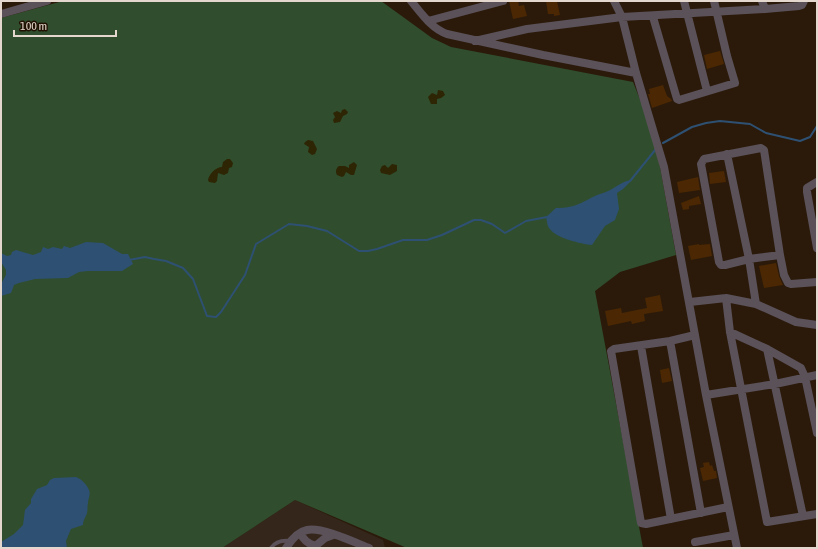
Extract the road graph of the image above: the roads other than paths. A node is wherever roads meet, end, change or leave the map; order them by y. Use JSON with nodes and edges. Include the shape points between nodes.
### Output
{"nodes":[{"id":1,"x":47,"y":1,"type":"edge"},
{"id":2,"x":411,"y":1,"type":"edge"},
{"id":3,"x":503,"y":1,"type":"edge"},
{"id":4,"x":614,"y":1,"type":"edge"},
{"id":5,"x":684,"y":1,"type":"edge"},
{"id":6,"x":714,"y":1,"type":"edge"},
{"id":7,"x":804,"y":1,"type":"edge"},
{"id":8,"x":763,"y":5,"type":"edge"},
{"id":9,"x":717,"y":11,"type":"junction"},
{"id":10,"x":688,"y":13,"type":"junction"},
{"id":11,"x":1,"y":14,"type":"edge"},
{"id":12,"x":653,"y":17,"type":"junction"},
{"id":13,"x":622,"y":18,"type":"junction"},
{"id":14,"x":428,"y":21,"type":"junction"},
{"id":15,"x":475,"y":41,"type":"junction"},
{"id":16,"x":636,"y":73,"type":"junction"},
{"id":17,"x":708,"y":92,"type":"junction"},
{"id":18,"x":727,"y":154,"type":"junction"},
{"id":19,"x":817,"y":182,"type":"edge"},
{"id":20,"x":817,"y":248,"type":"edge"},
{"id":21,"x":780,"y":255,"type":"junction"},
{"id":22,"x":749,"y":259,"type":"junction"},
{"id":23,"x":817,"y":282,"type":"edge"},
{"id":24,"x":726,"y":298,"type":"junction"},
{"id":25,"x":690,"y":302,"type":"junction"},
{"id":26,"x":756,"y":304,"type":"junction"},
{"id":27,"x":817,"y":325,"type":"edge"},
{"id":28,"x":730,"y":332,"type":"junction"},
{"id":29,"x":695,"y":335,"type":"junction"},
{"id":30,"x":670,"y":341,"type":"junction"},
{"id":31,"x":641,"y":346,"type":"junction"},
{"id":32,"x":767,"y":348,"type":"junction"},
{"id":33,"x":817,"y":375,"type":"edge"},
{"id":34,"x":805,"y":377,"type":"junction"},
{"id":35,"x":775,"y":384,"type":"junction"},
{"id":36,"x":740,"y":390,"type":"junction"},
{"id":37,"x":706,"y":395,"type":"junction"},
{"id":38,"x":817,"y":433,"type":"edge"},
{"id":39,"x":728,"y":507,"type":"junction"},
{"id":40,"x":701,"y":513,"type":"junction"},
{"id":41,"x":817,"y":514,"type":"edge"},
{"id":42,"x":803,"y":516,"type":"junction"},
{"id":43,"x":671,"y":519,"type":"junction"},
{"id":44,"x":300,"y":533,"type":"junction"},
{"id":45,"x":333,"y":535,"type":"junction"},
{"id":46,"x":734,"y":535,"type":"junction"},
{"id":47,"x":694,"y":542,"type":"dead end"},
{"id":48,"x":288,"y":544,"type":"edge"},
{"id":49,"x":314,"y":547,"type":"edge"},
{"id":50,"x":271,"y":548,"type":"edge"},
{"id":51,"x":369,"y":548,"type":"edge"},
{"id":52,"x":737,"y":548,"type":"edge"}],
"edges":[{"from":1,"to":11,"type":"street"},
{"from":2,"to":14,"type":"street"},
{"from":3,"to":14,"type":"street"},
{"from":4,"to":13,"type":"street"},
{"from":5,"to":10,"type":"street"},
{"from":6,"to":9,"type":"street"},
{"from":7,"to":8,"type":"street","via":[[799,6]]},
{"from":8,"to":9,"type":"street"},
{"from":9,"to":10,"type":"street"},
{"from":9,"to":17,"type":"street","via":[[735,83]]},
{"from":10,"to":12,"type":"street"},
{"from":10,"to":17,"type":"street"},
{"from":12,"to":13,"type":"street"},
{"from":12,"to":17,"type":"street","via":[[677,99]]},
{"from":13,"to":15,"type":"street","via":[[526,29]]},
{"from":13,"to":16,"type":"street"},
{"from":14,"to":15,"type":"street","via":[[438,31]]},
{"from":15,"to":16,"type":"street"},
{"from":16,"to":25,"type":"street","via":[[664,167]]},
{"from":18,"to":21,"type":"street","via":[[761,148],[764,150]]},
{"from":18,"to":22,"type":"street"},
{"from":18,"to":22,"type":"street","via":[[704,159],[701,164],[717,260],[725,265]]},
{"from":19,"to":20,"type":"street","via":[[807,188]]},
{"from":21,"to":22,"type":"street"},
{"from":21,"to":23,"type":"street","via":[[788,283]]},
{"from":22,"to":26,"type":"street"},
{"from":24,"to":25,"type":"street"},
{"from":24,"to":26,"type":"street"},
{"from":24,"to":28,"type":"street"},
{"from":25,"to":29,"type":"street"},
{"from":26,"to":27,"type":"street","via":[[796,322]]},
{"from":28,"to":32,"type":"street"},
{"from":28,"to":36,"type":"street"},
{"from":29,"to":30,"type":"street"},
{"from":29,"to":37,"type":"street"},
{"from":30,"to":31,"type":"street"},
{"from":30,"to":40,"type":"street"},
{"from":31,"to":43,"type":"street"},
{"from":31,"to":43,"type":"street","via":[[614,349],[611,352],[641,523]]},
{"from":32,"to":34,"type":"street","via":[[801,368]]},
{"from":32,"to":35,"type":"street"},
{"from":33,"to":34,"type":"street"},
{"from":34,"to":35,"type":"street"},
{"from":34,"to":38,"type":"street"},
{"from":35,"to":36,"type":"street"},
{"from":35,"to":42,"type":"street"},
{"from":36,"to":37,"type":"street"},
{"from":36,"to":42,"type":"street","via":[[767,522]]},
{"from":37,"to":39,"type":"street"},
{"from":39,"to":40,"type":"street"},
{"from":39,"to":46,"type":"street"},
{"from":40,"to":43,"type":"street"},
{"from":41,"to":42,"type":"street"},
{"from":44,"to":45,"type":"street","via":[[318,530]]},
{"from":44,"to":48,"type":"street"},
{"from":44,"to":49,"type":"street","via":[[303,540]]},
{"from":45,"to":49,"type":"street"},
{"from":45,"to":51,"type":"street"},
{"from":46,"to":47,"type":"street"},
{"from":46,"to":52,"type":"street"},
{"from":48,"to":50,"type":"lane","via":[[281,540]]}]}
